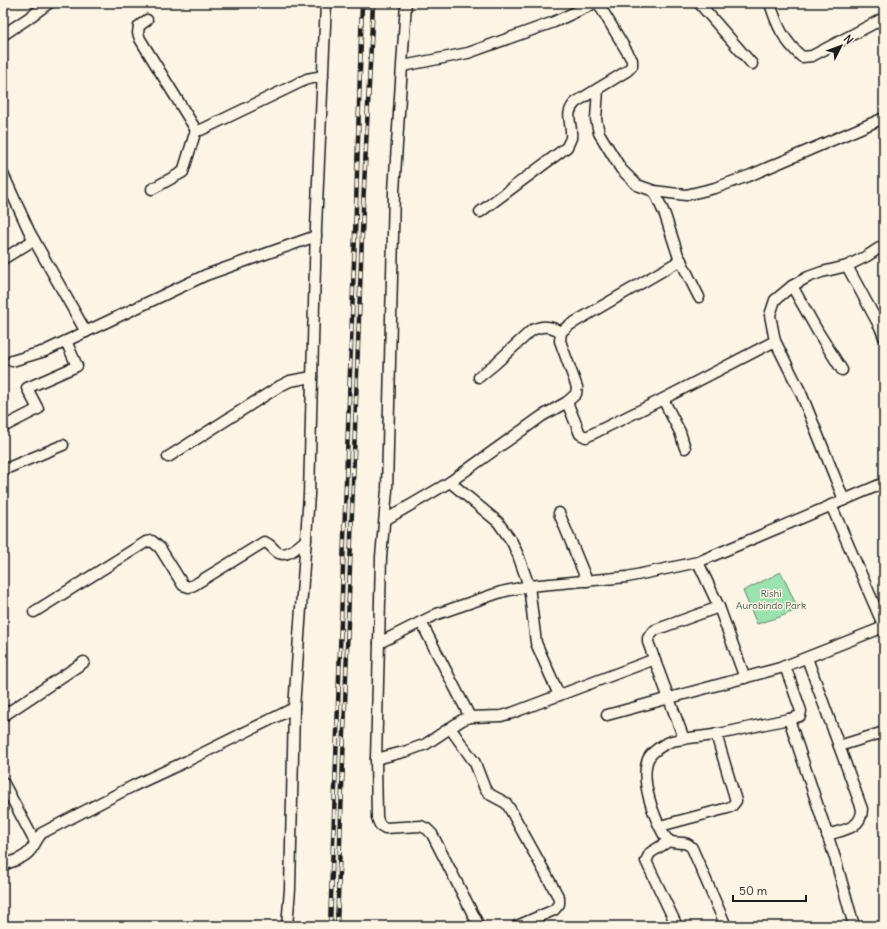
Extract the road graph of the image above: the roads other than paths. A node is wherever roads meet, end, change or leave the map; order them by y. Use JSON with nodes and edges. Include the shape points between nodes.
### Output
{"nodes":[{"id":1,"x":49,"y":3,"type":"edge"},
{"id":2,"x":326,"y":3,"type":"edge"},
{"id":3,"x":406,"y":3,"type":"edge"},
{"id":4,"x":597,"y":3,"type":"edge"},
{"id":5,"x":699,"y":3,"type":"edge"},
{"id":6,"x":770,"y":3,"type":"edge"},
{"id":7,"x":884,"y":18,"type":"edge"},
{"id":8,"x":147,"y":20,"type":"dead end"},
{"id":9,"x":3,"y":35,"type":"edge"},
{"id":10,"x":752,"y":64,"type":"dead end"},
{"id":11,"x":403,"y":66,"type":"junction"},
{"id":12,"x":323,"y":76,"type":"junction"},
{"id":13,"x":598,"y":89,"type":"junction"},
{"id":14,"x":884,"y":118,"type":"edge"},
{"id":15,"x":196,"y":130,"type":"junction"},
{"id":16,"x":3,"y":174,"type":"edge"},
{"id":17,"x":152,"y":189,"type":"dead end"},
{"id":18,"x":654,"y":191,"type":"junction"},
{"id":19,"x":480,"y":212,"type":"dead end"},
{"id":20,"x":316,"y":236,"type":"junction"},
{"id":21,"x":34,"y":240,"type":"junction"},
{"id":22,"x":884,"y":245,"type":"edge"},
{"id":23,"x":3,"y":258,"type":"edge"},
{"id":24,"x":681,"y":260,"type":"junction"},
{"id":25,"x":846,"y":266,"type":"junction"},
{"id":26,"x":792,"y":286,"type":"junction"},
{"id":27,"x":699,"y":297,"type":"dead end"},
{"id":28,"x":86,"y":332,"type":"junction"},
{"id":29,"x":561,"y":332,"type":"junction"},
{"id":30,"x":884,"y":336,"type":"edge"},
{"id":31,"x":66,"y":341,"type":"junction"},
{"id":32,"x":775,"y":341,"type":"junction"},
{"id":33,"x":12,"y":361,"type":"dead end"},
{"id":34,"x":842,"y":370,"type":"dead end"},
{"id":35,"x":312,"y":377,"type":"junction"},
{"id":36,"x":479,"y":377,"type":"dead end"},
{"id":37,"x":663,"y":399,"type":"junction"},
{"id":38,"x":567,"y":402,"type":"junction"},
{"id":39,"x":3,"y":427,"type":"edge"},
{"id":40,"x":63,"y":445,"type":"dead end"},
{"id":41,"x":685,"y":448,"type":"dead end"},
{"id":42,"x":168,"y":457,"type":"dead end"},
{"id":43,"x":3,"y":470,"type":"edge"},
{"id":44,"x":450,"y":482,"type":"junction"},
{"id":45,"x":884,"y":483,"type":"edge"},
{"id":46,"x":844,"y":500,"type":"junction"},
{"id":47,"x":831,"y":505,"type":"junction"},
{"id":48,"x":559,"y":512,"type":"dead end"},
{"id":49,"x":384,"y":520,"type":"junction"},
{"id":50,"x":306,"y":540,"type":"junction"},
{"id":51,"x":698,"y":562,"type":"junction"},
{"id":52,"x":587,"y":581,"type":"junction"},
{"id":53,"x":529,"y":586,"type":"junction"},
{"id":54,"x":719,"y":607,"type":"junction"},
{"id":55,"x":34,"y":612,"type":"dead end"},
{"id":56,"x":421,"y":622,"type":"junction"},
{"id":57,"x":884,"y":627,"type":"edge"},
{"id":58,"x":379,"y":643,"type":"junction"},
{"id":59,"x":807,"y":658,"type":"junction"},
{"id":60,"x":655,"y":659,"type":"junction"},
{"id":61,"x":84,"y":662,"type":"dead end"},
{"id":62,"x":785,"y":666,"type":"junction"},
{"id":63,"x":745,"y":678,"type":"junction"},
{"id":64,"x":559,"y":695,"type":"junction"},
{"id":65,"x":670,"y":698,"type":"junction"},
{"id":66,"x":294,"y":708,"type":"junction"},
{"id":67,"x":3,"y":716,"type":"edge"},
{"id":68,"x":607,"y":716,"type":"dead end"},
{"id":69,"x":470,"y":717,"type":"junction"},
{"id":70,"x":789,"y":719,"type":"junction"},
{"id":71,"x":450,"y":728,"type":"junction"},
{"id":72,"x":884,"y":732,"type":"edge"},
{"id":73,"x":716,"y":734,"type":"junction"},
{"id":74,"x":684,"y":739,"type":"junction"},
{"id":75,"x":839,"y":746,"type":"junction"},
{"id":76,"x":376,"y":759,"type":"junction"},
{"id":77,"x":3,"y":782,"type":"edge"},
{"id":78,"x":660,"y":826,"type":"junction"},
{"id":79,"x":827,"y":835,"type":"junction"},
{"id":80,"x":669,"y":841,"type":"junction"},
{"id":81,"x":35,"y":842,"type":"junction"},
{"id":82,"x":3,"y":865,"type":"edge"},
{"id":83,"x":287,"y":926,"type":"edge"},
{"id":84,"x":479,"y":926,"type":"edge"},
{"id":85,"x":517,"y":926,"type":"edge"},
{"id":86,"x":677,"y":926,"type":"edge"},
{"id":87,"x":726,"y":926,"type":"edge"},
{"id":88,"x":854,"y":926,"type":"edge"}],
"edges":[{"from":1,"to":9,"type":"street"},
{"from":2,"to":12,"type":"street"},
{"from":3,"to":11,"type":"street"},
{"from":4,"to":11,"type":"street","via":[[554,22],[468,52]]},
{"from":4,"to":13,"type":"street","via":[[632,60],[632,66],[627,71]]},
{"from":5,"to":10,"type":"street"},
{"from":6,"to":7,"type":"street","via":[[776,24],[792,49],[802,58],[812,56]]},
{"from":8,"to":15,"type":"street","via":[[139,26],[140,39]]},
{"from":11,"to":49,"type":"street","via":[[394,191],[392,332]]},
{"from":12,"to":15,"type":"street","via":[[307,79],[201,130]]},
{"from":12,"to":20,"type":"street"},
{"from":13,"to":18,"type":"street","via":[[596,119],[602,139],[621,169],[637,185]]},
{"from":13,"to":19,"type":"street","via":[[571,106],[571,139],[567,147]]},
{"from":14,"to":18,"type":"street","via":[[715,188],[686,195]]},
{"from":15,"to":17,"type":"street","via":[[184,172]]},
{"from":16,"to":21,"type":"street"},
{"from":18,"to":24,"type":"street"},
{"from":20,"to":28,"type":"street","via":[[206,275]]},
{"from":20,"to":35,"type":"street"},
{"from":21,"to":23,"type":"street"},
{"from":21,"to":28,"type":"street"},
{"from":22,"to":25,"type":"street"},
{"from":24,"to":27,"type":"street"},
{"from":24,"to":29,"type":"street"},
{"from":25,"to":26,"type":"street","via":[[808,277]]},
{"from":25,"to":30,"type":"street"},
{"from":26,"to":32,"type":"street","via":[[775,300],[770,315]]},
{"from":26,"to":34,"type":"street"},
{"from":28,"to":31,"type":"street"},
{"from":29,"to":36,"type":"street","via":[[546,326],[532,330]]},
{"from":29,"to":38,"type":"street","via":[[560,341],[577,387],[576,394]]},
{"from":31,"to":33,"type":"street","via":[[45,351]]},
{"from":31,"to":39,"type":"street","via":[[77,366],[27,388],[38,409]]},
{"from":32,"to":37,"type":"street"},
{"from":32,"to":46,"type":"street","via":[[801,393]]},
{"from":35,"to":42,"type":"street","via":[[290,381],[280,386]]},
{"from":35,"to":50,"type":"street"},
{"from":37,"to":38,"type":"street","via":[[586,437],[580,434]]},
{"from":37,"to":41,"type":"street"},
{"from":38,"to":44,"type":"street","via":[[542,416]]},
{"from":40,"to":43,"type":"street"},
{"from":44,"to":49,"type":"street"},
{"from":44,"to":53,"type":"street","via":[[498,522],[518,555]]},
{"from":45,"to":46,"type":"street"},
{"from":46,"to":47,"type":"street"},
{"from":47,"to":51,"type":"street"},
{"from":47,"to":57,"type":"street"},
{"from":48,"to":52,"type":"street"},
{"from":49,"to":58,"type":"street"},
{"from":50,"to":55,"type":"street","via":[[287,554],[277,552],[269,543],[264,542],[189,587],[183,585],[160,548],[152,541],[146,542]]},
{"from":50,"to":66,"type":"street"},
{"from":51,"to":52,"type":"street","via":[[627,577]]},
{"from":51,"to":54,"type":"street"},
{"from":52,"to":53,"type":"street"},
{"from":53,"to":56,"type":"street","via":[[501,592]]},
{"from":53,"to":64,"type":"street","via":[[536,644]]},
{"from":54,"to":60,"type":"street","via":[[650,634],[648,642]]},
{"from":54,"to":63,"type":"street"},
{"from":56,"to":58,"type":"street"},
{"from":56,"to":69,"type":"street"},
{"from":57,"to":59,"type":"street"},
{"from":58,"to":76,"type":"street"},
{"from":59,"to":62,"type":"street"},
{"from":59,"to":75,"type":"street"},
{"from":60,"to":64,"type":"street"},
{"from":60,"to":65,"type":"street"},
{"from":61,"to":67,"type":"street"},
{"from":62,"to":63,"type":"street"},
{"from":62,"to":70,"type":"street","via":[[800,711],[800,716]]},
{"from":63,"to":65,"type":"street"},
{"from":64,"to":69,"type":"street","via":[[501,716]]},
{"from":65,"to":68,"type":"street"},
{"from":65,"to":74,"type":"street"},
{"from":66,"to":81,"type":"street","via":[[119,793],[42,833]]},
{"from":66,"to":83,"type":"street"},
{"from":69,"to":71,"type":"street"},
{"from":70,"to":73,"type":"street"},
{"from":70,"to":79,"type":"street"},
{"from":71,"to":76,"type":"street","via":[[418,748]]},
{"from":71,"to":85,"type":"street","via":[[475,763],[485,788],[491,795],[506,803],[510,809],[559,898],[559,904],[554,910]]},
{"from":72,"to":75,"type":"street"},
{"from":73,"to":74,"type":"street"},
{"from":73,"to":78,"type":"street","via":[[736,801],[728,808]]},
{"from":74,"to":78,"type":"street","via":[[655,750],[647,761],[647,788]]},
{"from":75,"to":79,"type":"street","via":[[862,809],[862,817],[853,826]]},
{"from":76,"to":84,"type":"street","via":[[377,818],[380,825],[385,828],[421,826],[432,834]]},
{"from":77,"to":81,"type":"street"},
{"from":78,"to":80,"type":"street"},
{"from":79,"to":88,"type":"street"},
{"from":80,"to":86,"type":"street","via":[[650,853],[646,861]]},
{"from":80,"to":87,"type":"street","via":[[683,842],[692,848]]},
{"from":81,"to":82,"type":"street","via":[[25,855]]}]}
